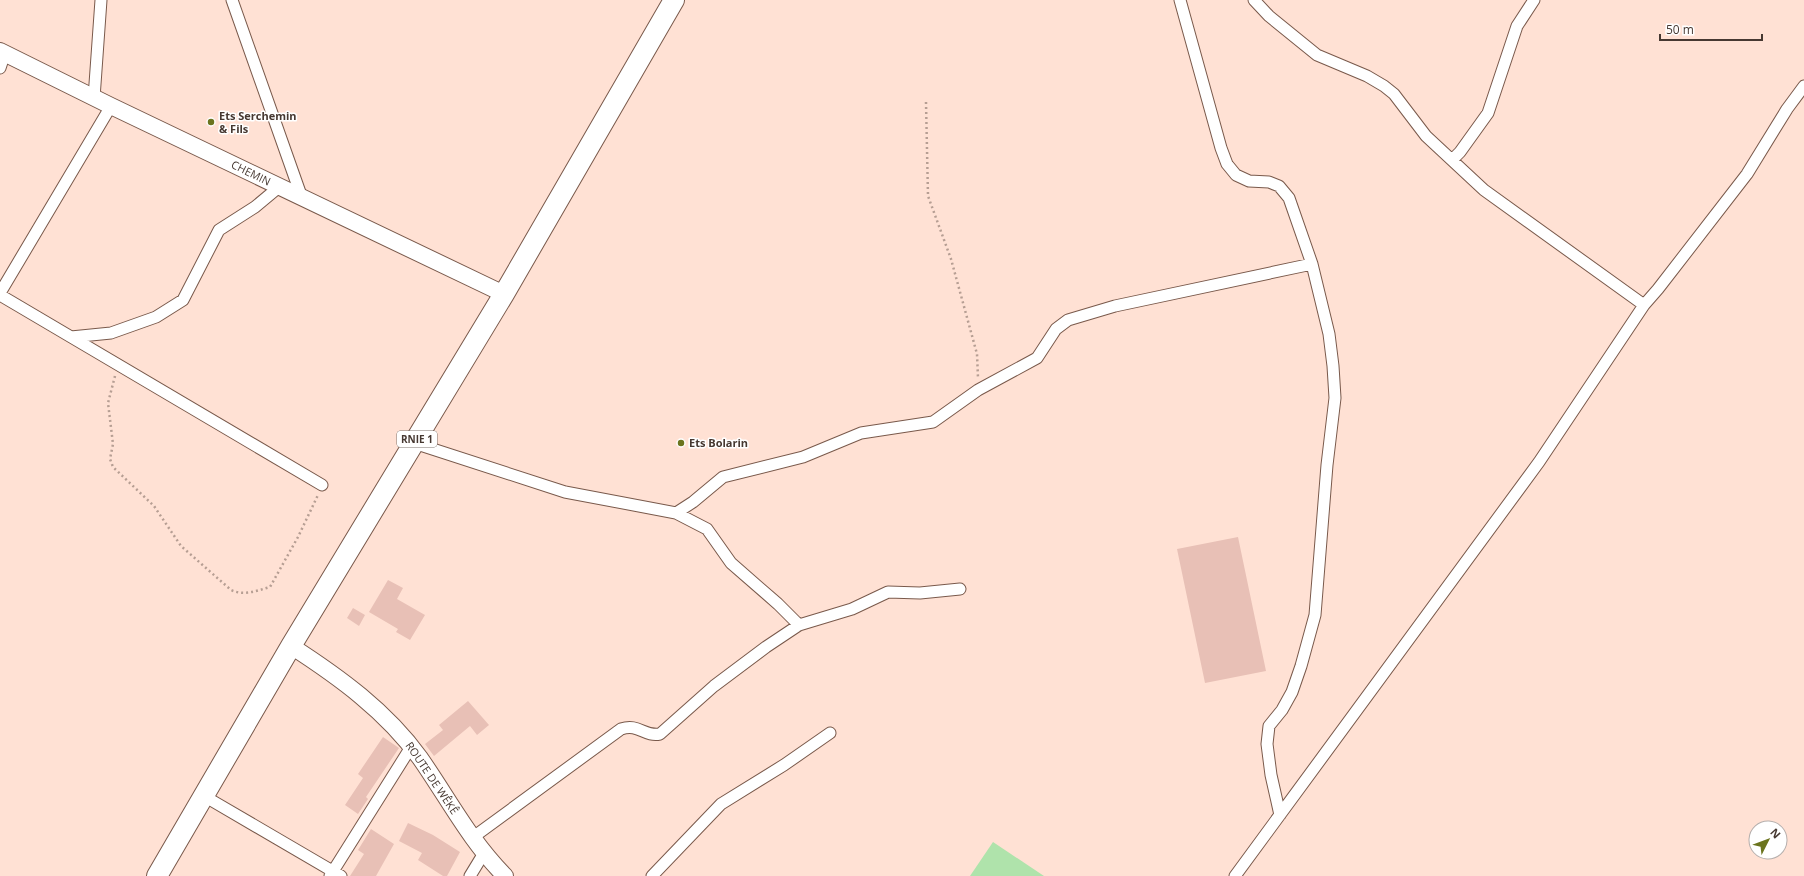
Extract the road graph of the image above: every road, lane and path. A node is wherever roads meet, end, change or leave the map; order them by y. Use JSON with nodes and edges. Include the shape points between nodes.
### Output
{"nodes":[{"id":1,"x":101,"y":0,"type":"edge"},
{"id":2,"x":232,"y":0,"type":"edge"},
{"id":3,"x":674,"y":0,"type":"edge"},
{"id":4,"x":1180,"y":0,"type":"edge"},
{"id":5,"x":1254,"y":0,"type":"edge"},
{"id":6,"x":1534,"y":0,"type":"edge"},
{"id":7,"x":2,"y":52,"type":"edge"},
{"id":8,"x":0,"y":68,"type":"edge"},
{"id":9,"x":1804,"y":86,"type":"edge"},
{"id":10,"x":94,"y":98,"type":"junction"},
{"id":11,"x":926,"y":102,"type":"dead end"},
{"id":12,"x":111,"y":106,"type":"junction"},
{"id":13,"x":1452,"y":160,"type":"junction"},
{"id":14,"x":279,"y":187,"type":"junction"},
{"id":15,"x":302,"y":198,"type":"junction"},
{"id":16,"x":1312,"y":264,"type":"junction"},
{"id":17,"x":0,"y":294,"type":"edge"},
{"id":18,"x":504,"y":294,"type":"junction"},
{"id":19,"x":1644,"y":305,"type":"junction"},
{"id":20,"x":72,"y":337,"type":"junction"},
{"id":21,"x":118,"y":365,"type":"junction"},
{"id":22,"x":978,"y":390,"type":"junction"},
{"id":23,"x":414,"y":443,"type":"junction"},
{"id":24,"x":322,"y":485,"type":"joint"},
{"id":25,"x":676,"y":513,"type":"junction"},
{"id":26,"x":960,"y":589,"type":"dead end"},
{"id":27,"x":799,"y":625,"type":"junction"},
{"id":28,"x":291,"y":646,"type":"junction"},
{"id":29,"x":830,"y":733,"type":"dead end"},
{"id":30,"x":411,"y":747,"type":"junction"},
{"id":31,"x":204,"y":796,"type":"junction"},
{"id":32,"x":1280,"y":815,"type":"junction"},
{"id":33,"x":472,"y":838,"type":"junction"},
{"id":34,"x":484,"y":853,"type":"junction"},
{"id":35,"x":335,"y":874,"type":"edge"},
{"id":36,"x":157,"y":876,"type":"edge"},
{"id":37,"x":470,"y":876,"type":"edge"},
{"id":38,"x":505,"y":876,"type":"edge"},
{"id":39,"x":652,"y":876,"type":"edge"},
{"id":40,"x":1235,"y":876,"type":"edge"}],
"edges":[{"from":1,"to":10,"type":"street"},
{"from":2,"to":15,"type":"street"},
{"from":3,"to":18,"type":"highway","number":"RNIE 1"},
{"from":4,"to":16,"type":"street","via":[[1220,148],[1227,164],[1236,175],[1249,181],[1269,182],[1279,186],[1289,198]]},
{"from":5,"to":13,"type":"street","via":[[1269,16],[1317,55],[1367,76],[1394,94],[1426,136]]},
{"from":6,"to":13,"type":"street","via":[[1517,26],[1488,113]]},
{"from":7,"to":8,"type":"street"},
{"from":7,"to":10,"type":"street","name":"CHEMIN"},
{"from":9,"to":19,"type":"street","via":[[1747,174]]},
{"from":10,"to":12,"type":"street","name":"CHEMIN"},
{"from":11,"to":22,"type":"path","via":[[928,196],[951,258],[977,354]]},
{"from":12,"to":14,"type":"street","name":"CHEMIN"},
{"from":12,"to":17,"type":"street"},
{"from":13,"to":19,"type":"street","via":[[1484,190]]},
{"from":14,"to":15,"type":"street","name":"CHEMIN"},
{"from":14,"to":20,"type":"street","via":[[219,230],[183,300],[156,317],[111,333]]},
{"from":15,"to":18,"type":"street","name":"CHEMIN"},
{"from":16,"to":22,"type":"street","via":[[1128,304],[1068,320],[1056,329],[1037,358]]},
{"from":16,"to":32,"type":"street","via":[[1329,334],[1335,398],[1315,615],[1292,692],[1269,726],[1267,744]]},
{"from":17,"to":20,"type":"street"},
{"from":18,"to":23,"type":"highway","number":"RNIE 1"},
{"from":19,"to":32,"type":"street","via":[[1539,462]]},
{"from":20,"to":21,"type":"street"},
{"from":21,"to":24,"type":"street"},
{"from":21,"to":24,"type":"path","via":[[108,403],[113,444],[110,459],[113,466],[154,506],[181,546],[231,590],[246,593],[270,587],[298,537]]},
{"from":22,"to":25,"type":"street","via":[[933,422],[861,433],[803,457],[722,477]]},
{"from":23,"to":25,"type":"street","via":[[564,492]]},
{"from":23,"to":28,"type":"highway","number":"RNIE 1"},
{"from":25,"to":27,"type":"street","via":[[707,529],[732,563]]},
{"from":26,"to":27,"type":"street","via":[[920,593],[888,592],[852,609]]},
{"from":27,"to":33,"type":"street","via":[[714,686],[660,734],[653,735],[629,726],[621,729]]},
{"from":28,"to":30,"type":"street","name":"ROUTE DE WÊKÊ","via":[[329,670],[358,693]]},
{"from":28,"to":31,"type":"highway","number":"RNIE 1"},
{"from":29,"to":39,"type":"street","via":[[722,804]]},
{"from":30,"to":33,"type":"street","name":"ROUTE DE WÊKÊ"},
{"from":30,"to":35,"type":"street"},
{"from":31,"to":35,"type":"street"},
{"from":31,"to":36,"type":"highway","number":"RNIE 1"},
{"from":32,"to":40,"type":"street"},
{"from":33,"to":34,"type":"street","name":"ROUTE DE WÊKÊ"},
{"from":34,"to":37,"type":"street"},
{"from":34,"to":38,"type":"street","name":"ROUTE DE WÊKÊ"}]}
